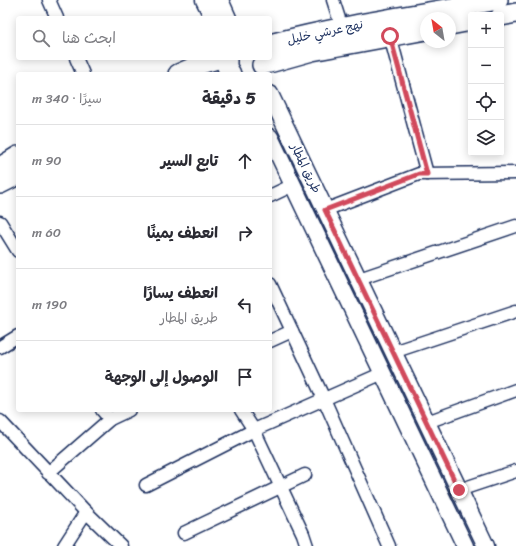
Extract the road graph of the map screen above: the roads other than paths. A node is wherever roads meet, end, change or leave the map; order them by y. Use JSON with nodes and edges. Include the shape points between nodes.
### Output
{"nodes":[{"id":1,"x":49,"y":0,"type":"edge"},
{"id":2,"x":204,"y":0,"type":"edge"},
{"id":3,"x":220,"y":0,"type":"edge"},
{"id":4,"x":333,"y":0,"type":"edge"},
{"id":5,"x":498,"y":0,"type":"edge"},
{"id":6,"x":516,"y":13,"type":"edge"},
{"id":7,"x":504,"y":15,"type":"edge"},
{"id":8,"x":56,"y":16,"type":"edge"},
{"id":9,"x":211,"y":16,"type":"edge"},
{"id":10,"x":227,"y":16,"type":"edge"},
{"id":11,"x":468,"y":22,"type":"edge"},
{"id":12,"x":456,"y":24,"type":"edge"},
{"id":13,"x":342,"y":28,"type":"junction"},
{"id":14,"x":420,"y":31,"type":"edge"},
{"id":15,"x":390,"y":36,"type":"junction"},
{"id":16,"x":272,"y":44,"type":"edge"},
{"id":17,"x":77,"y":60,"type":"edge"},
{"id":18,"x":214,"y":60,"type":"edge"},
{"id":19,"x":227,"y":60,"type":"edge"},
{"id":20,"x":260,"y":68,"type":"edge"},
{"id":21,"x":82,"y":72,"type":"edge"},
{"id":22,"x":183,"y":72,"type":"edge"},
{"id":23,"x":230,"y":72,"type":"edge"},
{"id":24,"x":272,"y":98,"type":"edge"},
{"id":25,"x":272,"y":141,"type":"edge"},
{"id":26,"x":16,"y":157,"type":"edge"},
{"id":27,"x":0,"y":167,"type":"edge"},
{"id":28,"x":516,"y":173,"type":"edge"},
{"id":29,"x":427,"y":174,"type":"junction"},
{"id":30,"x":16,"y":176,"type":"edge"},
{"id":31,"x":0,"y":184,"type":"edge"},
{"id":32,"x":293,"y":185,"type":"junction"},
{"id":33,"x":272,"y":195,"type":"edge"},
{"id":34,"x":325,"y":210,"type":"junction"},
{"id":35,"x":0,"y":222,"type":"edge"},
{"id":36,"x":516,"y":226,"type":"edge"},
{"id":37,"x":16,"y":248,"type":"edge"},
{"id":38,"x":358,"y":279,"type":"junction"},
{"id":39,"x":272,"y":288,"type":"edge"},
{"id":40,"x":516,"y":311,"type":"edge"},
{"id":41,"x":292,"y":331,"type":"junction"},
{"id":42,"x":16,"y":337,"type":"edge"},
{"id":43,"x":272,"y":340,"type":"edge"},
{"id":44,"x":0,"y":347,"type":"edge"},
{"id":45,"x":393,"y":352,"type":"junction"},
{"id":46,"x":383,"y":374,"type":"junction"},
{"id":47,"x":516,"y":390,"type":"edge"},
{"id":48,"x":324,"y":399,"type":"junction"},
{"id":49,"x":104,"y":412,"type":"edge"},
{"id":50,"x":125,"y":412,"type":"edge"},
{"id":51,"x":242,"y":412,"type":"edge"},
{"id":52,"x":110,"y":419,"type":"junction"},
{"id":53,"x":0,"y":421,"type":"edge"},
{"id":54,"x":427,"y":422,"type":"junction"},
{"id":55,"x":254,"y":430,"type":"junction"},
{"id":56,"x":516,"y":471,"type":"edge"},
{"id":57,"x":48,"y":473,"type":"junction"},
{"id":58,"x":305,"y":475,"type":"dead end"},
{"id":59,"x":146,"y":485,"type":"dead end"},
{"id":60,"x":281,"y":486,"type":"junction"},
{"id":61,"x":459,"y":490,"type":"junction"},
{"id":62,"x":86,"y":512,"type":"junction"},
{"id":63,"x":184,"y":533,"type":"dead end"},
{"id":64,"x":64,"y":546,"type":"edge"},
{"id":65,"x":121,"y":546,"type":"edge"},
{"id":66,"x":307,"y":546,"type":"edge"},
{"id":67,"x":389,"y":546,"type":"edge"},
{"id":68,"x":465,"y":546,"type":"edge"},
{"id":69,"x":486,"y":546,"type":"edge"}],
"edges":[{"from":1,"to":8,"type":"street"},
{"from":2,"to":9,"type":"main road"},
{"from":3,"to":10,"type":"main road"},
{"from":4,"to":13,"type":"street"},
{"from":5,"to":13,"type":"highway","name":"نهج عرشي خليل"},
{"from":6,"to":7,"type":"highway"},
{"from":11,"to":12,"type":"highway"},
{"from":13,"to":16,"type":"highway","name":"نهج عرشي خليل"},
{"from":14,"to":15,"type":"highway","name":"نهج عرشي خليل"},
{"from":15,"to":20,"type":"highway","name":"نهج عرشي خليل","via":[[312,52]]},
{"from":15,"to":29,"type":"street"},
{"from":17,"to":21,"type":"street"},
{"from":18,"to":22,"type":"highway"},
{"from":19,"to":23,"type":"highway"},
{"from":24,"to":34,"type":"main road","name":"طريق المطار"},
{"from":25,"to":32,"type":"main road","name":"طريق المطار"},
{"from":26,"to":27,"type":"highway"},
{"from":28,"to":29,"type":"street"},
{"from":29,"to":34,"type":"street","via":[[419,174]]},
{"from":30,"to":31,"type":"highway"},
{"from":32,"to":33,"type":"street"},
{"from":32,"to":46,"type":"main road","name":"طريق المطار"},
{"from":34,"to":38,"type":"main road","name":"طريق المطار"},
{"from":35,"to":37,"type":"street"},
{"from":36,"to":38,"type":"street"},
{"from":38,"to":45,"type":"main road","name":"طريق المطار"},
{"from":39,"to":41,"type":"street"},
{"from":40,"to":45,"type":"street"},
{"from":41,"to":43,"type":"street"},
{"from":41,"to":48,"type":"street"},
{"from":42,"to":44,"type":"street"},
{"from":45,"to":54,"type":"main road","name":"طريق المطار"},
{"from":46,"to":48,"type":"street"},
{"from":46,"to":68,"type":"main road","name":"طريق المطار"},
{"from":47,"to":54,"type":"street"},
{"from":48,"to":55,"type":"street"},
{"from":48,"to":67,"type":"street"},
{"from":49,"to":52,"type":"street"},
{"from":50,"to":52,"type":"street"},
{"from":51,"to":55,"type":"street"},
{"from":52,"to":57,"type":"street"},
{"from":53,"to":57,"type":"street"},
{"from":54,"to":61,"type":"main road","name":"طريق المطار"},
{"from":55,"to":59,"type":"street"},
{"from":55,"to":60,"type":"street"},
{"from":56,"to":61,"type":"street"},
{"from":57,"to":62,"type":"street"},
{"from":58,"to":60,"type":"street"},
{"from":60,"to":63,"type":"street"},
{"from":60,"to":66,"type":"street"},
{"from":61,"to":69,"type":"main road","name":"طريق المطار"},
{"from":62,"to":64,"type":"street"},
{"from":62,"to":65,"type":"street"}]}
